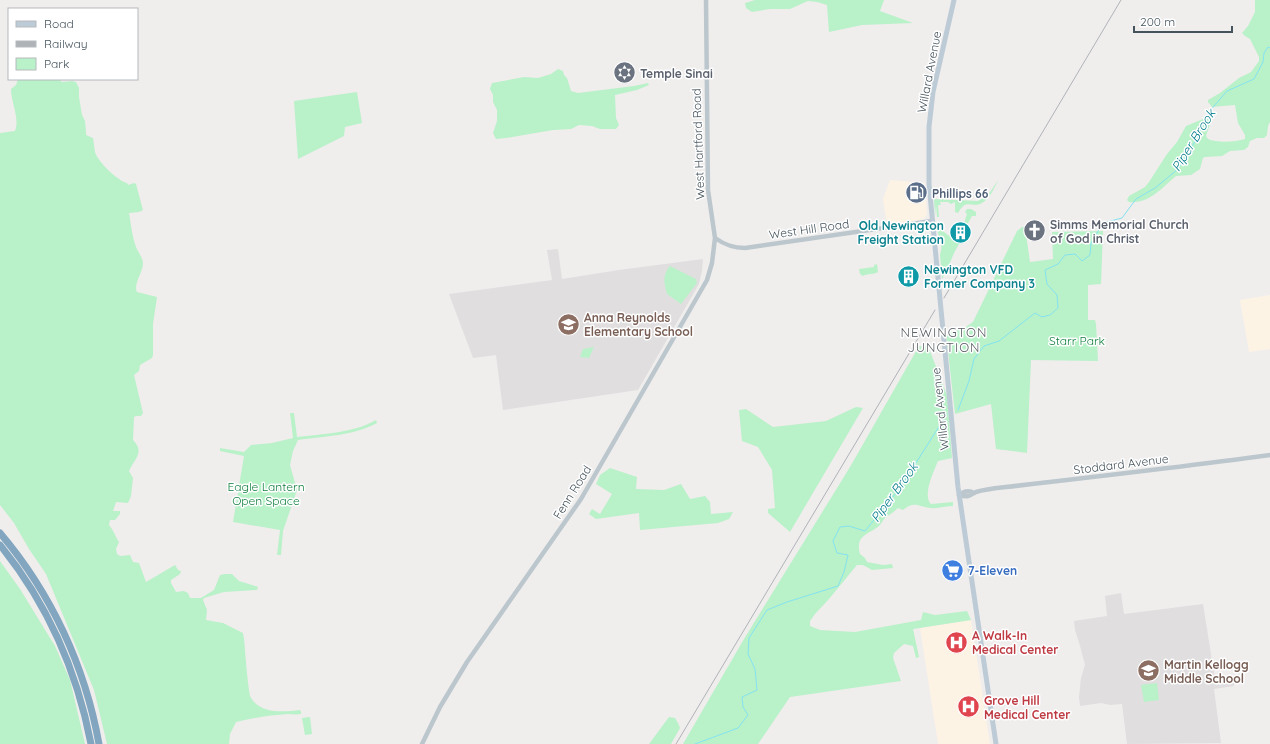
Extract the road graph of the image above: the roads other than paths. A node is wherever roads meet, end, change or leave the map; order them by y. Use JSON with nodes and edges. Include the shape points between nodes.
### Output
{"nodes":[{"id":1,"x":706,"y":0,"type":"edge"},
{"id":2,"x":954,"y":0,"type":"edge"},
{"id":3,"x":932,"y":221,"type":"junction"},
{"id":4,"x":715,"y":238,"type":"junction"},
{"id":5,"x":1270,"y":454,"type":"edge"},
{"id":6,"x":959,"y":495,"type":"junction"},
{"id":7,"x":0,"y":533,"type":"edge"},
{"id":8,"x":0,"y":545,"type":"edge"},
{"id":9,"x":0,"y":550,"type":"edge"},
{"id":10,"x":12,"y":561,"type":"junction"},
{"id":11,"x":91,"y":744,"type":"edge"},
{"id":12,"x":99,"y":744,"type":"edge"},
{"id":13,"x":422,"y":744,"type":"edge"},
{"id":14,"x":996,"y":744,"type":"edge"}],
"edges":[{"from":1,"to":4,"type":"street","name":"West Hartford Road","via":[[708,190]]},
{"from":2,"to":3,"type":"main road","name":"Willard Avenue","via":[[931,105],[928,184]]},
{"from":3,"to":4,"type":"street","name":"West Hill Road","via":[[745,248],[728,246]]},
{"from":3,"to":6,"type":"main road","name":"Willard Avenue"},
{"from":4,"to":13,"type":"street","name":"Fenn Road","via":[[712,263],[704,285],[606,457],[569,518],[464,666]]},
{"from":5,"to":6,"type":"street","name":"Stoddard Avenue","via":[[963,492]]},
{"from":6,"to":14,"type":"main road","name":"Willard Avenue"},
{"from":7,"to":12,"type":"highway","via":[[35,580],[66,636],[87,691]]},
{"from":8,"to":10,"type":"highway"},
{"from":9,"to":10,"type":"highway"},
{"from":10,"to":11,"type":"highway","via":[[42,606],[63,649],[78,691]]}]}
